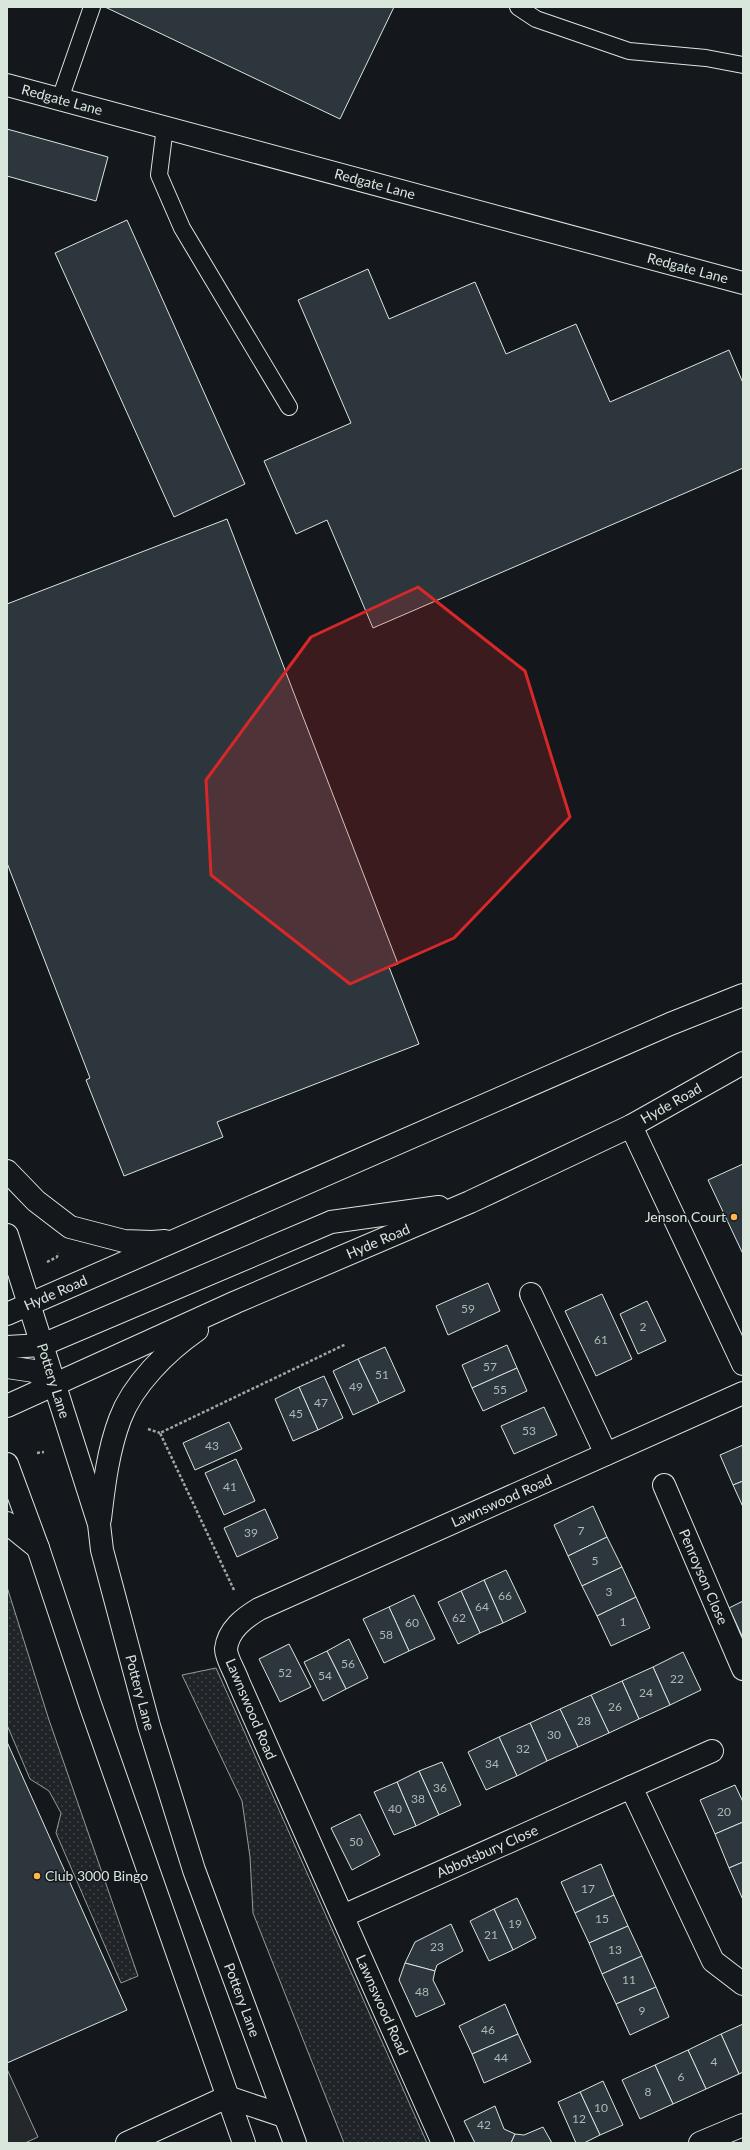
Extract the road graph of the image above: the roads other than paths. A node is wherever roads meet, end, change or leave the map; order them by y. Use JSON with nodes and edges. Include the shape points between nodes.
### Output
{"nodes":[{"id":1,"x":92,"y":7,"type":"edge"},
{"id":2,"x":518,"y":7,"type":"edge"},
{"id":3,"x":743,"y":65,"type":"edge"},
{"id":4,"x":7,"y":85,"type":"edge"},
{"id":5,"x":60,"y":99,"type":"junction"},
{"id":6,"x":165,"y":127,"type":"junction"},
{"id":7,"x":743,"y":283,"type":"edge"},
{"id":8,"x":289,"y":406,"type":"dead end"},
{"id":9,"x":743,"y":995,"type":"edge"},
{"id":10,"x":743,"y":1063,"type":"edge"},
{"id":11,"x":632,"y":1126,"type":"junction"},
{"id":12,"x":7,"y":1171,"type":"edge"},
{"id":13,"x":470,"y":1202,"type":"junction"},
{"id":14,"x":7,"y":1235,"type":"edge"},
{"id":15,"x":180,"y":1238,"type":"junction"},
{"id":16,"x":531,"y":1294,"type":"dead end"},
{"id":17,"x":236,"y":1302,"type":"junction"},
{"id":18,"x":29,"y":1305,"type":"junction"},
{"id":19,"x":7,"y":1314,"type":"edge"},
{"id":20,"x":42,"y":1346,"type":"junction"},
{"id":21,"x":7,"y":1347,"type":"edge"},
{"id":22,"x":743,"y":1364,"type":"edge"},
{"id":23,"x":7,"y":1367,"type":"edge"},
{"id":24,"x":55,"y":1385,"type":"junction"},
{"id":25,"x":743,"y":1393,"type":"edge"},
{"id":26,"x":7,"y":1406,"type":"edge"},
{"id":27,"x":606,"y":1454,"type":"junction"},
{"id":28,"x":7,"y":1464,"type":"edge"},
{"id":29,"x":664,"y":1484,"type":"dead end"},
{"id":30,"x":7,"y":1523,"type":"edge"},
{"id":31,"x":99,"y":1524,"type":"junction"},
{"id":32,"x":38,"y":1548,"type":"junction"},
{"id":33,"x":743,"y":1669,"type":"edge"},
{"id":34,"x":712,"y":1751,"type":"dead end"},
{"id":35,"x":631,"y":1787,"type":"junction"},
{"id":36,"x":343,"y":1916,"type":"junction"},
{"id":37,"x":743,"y":1984,"type":"edge"},
{"id":38,"x":226,"y":2097,"type":"junction"},
{"id":39,"x":284,"y":2116,"type":"junction"},
{"id":40,"x":743,"y":2125,"type":"edge"},
{"id":41,"x":127,"y":2143,"type":"edge"},
{"id":42,"x":244,"y":2143,"type":"edge"},
{"id":43,"x":295,"y":2143,"type":"edge"},
{"id":44,"x":443,"y":2143,"type":"edge"},
{"id":45,"x":700,"y":2143,"type":"edge"}],
"edges":[{"from":1,"to":5,"type":"lane"},
{"from":2,"to":3,"type":"lane","via":[[536,19],[629,51],[706,58]]},
{"from":4,"to":5,"type":"main road","name":"Redgate Lane"},
{"from":5,"to":6,"type":"main road","name":"Redgate Lane"},
{"from":6,"to":7,"type":"main road","name":"Redgate Lane"},
{"from":6,"to":8,"type":"lane","via":[[159,175],[182,228]]},
{"from":9,"to":15,"type":"main road","name":"Hyde Road","via":[[670,1024]]},
{"from":10,"to":11,"type":"main road","name":"Hyde Road"},
{"from":11,"to":13,"type":"main road","name":"Hyde Road"},
{"from":11,"to":22,"type":"main road"},
{"from":12,"to":15,"type":"main road","via":[[36,1201],[70,1227],[124,1241],[152,1242]]},
{"from":13,"to":17,"type":"main road","name":"Hyde Road"},
{"from":13,"to":20,"type":"main road","via":[[331,1222]]},
{"from":14,"to":18,"type":"main road","name":"Pottery Lane"},
{"from":15,"to":18,"type":"main road","name":"Hyde Road"},
{"from":16,"to":27,"type":"main road"},
{"from":17,"to":24,"type":"main road","name":"Hyde Road"},
{"from":17,"to":31,"type":"main road","via":[[174,1347],[151,1371],[130,1400],[120,1419],[108,1461]]},
{"from":18,"to":19,"type":"main road","name":"Hyde Road"},
{"from":18,"to":20,"type":"main road","name":"Pottery Lane"},
{"from":20,"to":21,"type":"main road"},
{"from":20,"to":24,"type":"main road","name":"Pottery Lane"},
{"from":23,"to":24,"type":"main road","via":[[34,1371]]},
{"from":24,"to":26,"type":"main road","name":"Hyde Road"},
{"from":24,"to":31,"type":"main road","name":"Pottery Lane"},
{"from":25,"to":27,"type":"main road","name":"Lawnswood Road"},
{"from":27,"to":36,"type":"main road","name":"Lawnswood Road","via":[[259,1609],[232,1630],[226,1650],[238,1681]]},
{"from":28,"to":32,"type":"main road"},
{"from":29,"to":33,"type":"main road","name":"Penroyson Close"},
{"from":30,"to":32,"type":"main road"},
{"from":31,"to":39,"type":"main road","name":"Pottery Lane","via":[[102,1550],[149,1726],[194,1870]]},
{"from":32,"to":38,"type":"main road"},
{"from":34,"to":35,"type":"main road","name":"Abbotsbury Close"},
{"from":35,"to":36,"type":"main road","name":"Abbotsbury Close"},
{"from":35,"to":37,"type":"main road","via":[[713,1961]]},
{"from":36,"to":44,"type":"main road","name":"Lawnswood Road"},
{"from":38,"to":39,"type":"main road"},
{"from":38,"to":41,"type":"main road"},
{"from":38,"to":42,"type":"main road"},
{"from":39,"to":43,"type":"main road","name":"Pottery Lane"},
{"from":40,"to":45,"type":"main road"}]}
